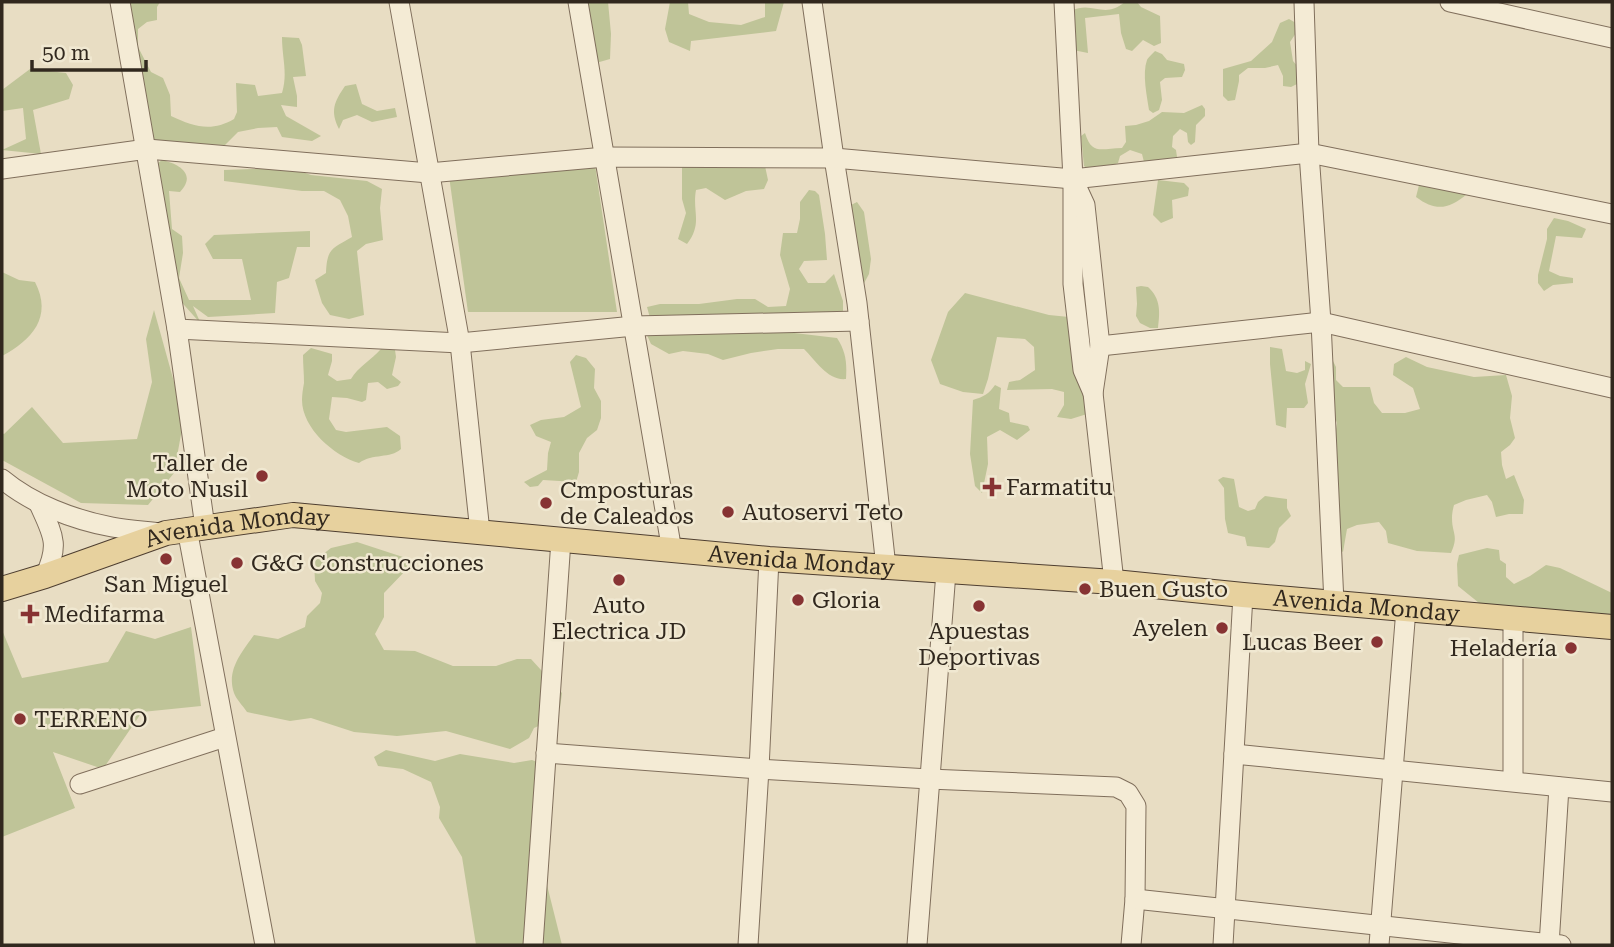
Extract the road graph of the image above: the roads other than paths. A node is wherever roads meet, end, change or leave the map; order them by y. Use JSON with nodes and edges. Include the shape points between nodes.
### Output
{"nodes":[{"id":1,"x":120,"y":2,"type":"edge"},
{"id":2,"x":399,"y":2,"type":"edge"},
{"id":3,"x":578,"y":2,"type":"edge"},
{"id":4,"x":811,"y":2,"type":"edge"},
{"id":5,"x":1064,"y":2,"type":"edge"},
{"id":6,"x":1304,"y":2,"type":"edge"},
{"id":7,"x":1450,"y":2,"type":"edge"},
{"id":8,"x":1612,"y":38,"type":"edge"},
{"id":9,"x":147,"y":149,"type":"junction"},
{"id":10,"x":1309,"y":153,"type":"junction"},
{"id":11,"x":605,"y":157,"type":"junction"},
{"id":12,"x":834,"y":158,"type":"junction"},
{"id":13,"x":2,"y":169,"type":"edge"},
{"id":14,"x":429,"y":173,"type":"junction"},
{"id":15,"x":1073,"y":179,"type":"junction"},
{"id":16,"x":1612,"y":214,"type":"edge"},
{"id":17,"x":859,"y":321,"type":"junction"},
{"id":18,"x":1321,"y":322,"type":"junction"},
{"id":19,"x":634,"y":326,"type":"junction"},
{"id":20,"x":177,"y":329,"type":"junction"},
{"id":21,"x":460,"y":343,"type":"junction"},
{"id":22,"x":1100,"y":346,"type":"junction"},
{"id":23,"x":1612,"y":388,"type":"edge"},
{"id":24,"x":1093,"y":393,"type":"junction"},
{"id":25,"x":2,"y":479,"type":"edge"},
{"id":26,"x":39,"y":504,"type":"junction"},
{"id":27,"x":186,"y":530,"type":"junction"},
{"id":28,"x":480,"y":532,"type":"junction"},
{"id":29,"x":561,"y":540,"type":"junction"},
{"id":30,"x":672,"y":551,"type":"junction"},
{"id":31,"x":769,"y":559,"type":"junction"},
{"id":32,"x":886,"y":568,"type":"junction"},
{"id":33,"x":946,"y":572,"type":"junction"},
{"id":34,"x":45,"y":576,"type":"junction"},
{"id":35,"x":1114,"y":582,"type":"junction"},
{"id":36,"x":2,"y":589,"type":"edge"},
{"id":37,"x":1243,"y":595,"type":"junction"},
{"id":38,"x":1334,"y":603,"type":"junction"},
{"id":39,"x":1406,"y":609,"type":"junction"},
{"id":40,"x":1513,"y":618,"type":"junction"},
{"id":41,"x":1612,"y":627,"type":"edge"},
{"id":42,"x":225,"y":737,"type":"junction"},
{"id":43,"x":546,"y":753,"type":"junction"},
{"id":44,"x":1234,"y":754,"type":"junction"},
{"id":45,"x":759,"y":769,"type":"junction"},
{"id":46,"x":1393,"y":770,"type":"junction"},
{"id":47,"x":929,"y":779,"type":"junction"},
{"id":48,"x":1513,"y":781,"type":"junction"},
{"id":49,"x":80,"y":784,"type":"dead end"},
{"id":50,"x":1559,"y":787,"type":"junction"},
{"id":51,"x":1612,"y":792,"type":"edge"},
{"id":52,"x":1135,"y":899,"type":"junction"},
{"id":53,"x":1225,"y":908,"type":"junction"},
{"id":54,"x":1380,"y":925,"type":"junction"},
{"id":55,"x":265,"y":945,"type":"edge"},
{"id":56,"x":533,"y":945,"type":"edge"},
{"id":57,"x":748,"y":945,"type":"edge"},
{"id":58,"x":917,"y":945,"type":"edge"},
{"id":59,"x":1131,"y":945,"type":"edge"},
{"id":60,"x":1223,"y":945,"type":"edge"},
{"id":61,"x":1379,"y":945,"type":"edge"},
{"id":62,"x":1553,"y":945,"type":"edge"}],
"edges":[{"from":1,"to":9,"type":"street"},
{"from":2,"to":14,"type":"street"},
{"from":3,"to":11,"type":"street"},
{"from":4,"to":12,"type":"street"},
{"from":5,"to":15,"type":"street"},
{"from":6,"to":10,"type":"street"},
{"from":7,"to":8,"type":"street"},
{"from":9,"to":13,"type":"street"},
{"from":9,"to":14,"type":"street"},
{"from":9,"to":20,"type":"street"},
{"from":10,"to":15,"type":"street"},
{"from":10,"to":16,"type":"street"},
{"from":10,"to":18,"type":"street"},
{"from":11,"to":12,"type":"street"},
{"from":11,"to":14,"type":"street"},
{"from":11,"to":19,"type":"street"},
{"from":12,"to":15,"type":"street"},
{"from":12,"to":17,"type":"street"},
{"from":14,"to":21,"type":"street"},
{"from":15,"to":22,"type":"street","via":[[1085,205]]},
{"from":15,"to":24,"type":"street","via":[[1073,284],[1083,370]]},
{"from":17,"to":19,"type":"street"},
{"from":17,"to":32,"type":"street"},
{"from":18,"to":22,"type":"street"},
{"from":18,"to":23,"type":"street"},
{"from":18,"to":38,"type":"street"},
{"from":19,"to":21,"type":"street"},
{"from":19,"to":30,"type":"street"},
{"from":20,"to":21,"type":"street"},
{"from":20,"to":27,"type":"street"},
{"from":21,"to":28,"type":"street"},
{"from":22,"to":24,"type":"street"},
{"from":24,"to":35,"type":"street"},
{"from":25,"to":26,"type":"street"},
{"from":26,"to":27,"type":"street","via":[[112,527]]},
{"from":26,"to":34,"type":"street","via":[[52,533],[54,557]]},
{"from":27,"to":28,"type":"main road","name":"Avenida Monday","via":[[293,515]]},
{"from":27,"to":34,"type":"main road","name":"Avenida Monday"},
{"from":27,"to":42,"type":"street"},
{"from":28,"to":29,"type":"main road","name":"Avenida Monday"},
{"from":29,"to":30,"type":"main road","name":"Avenida Monday"},
{"from":29,"to":43,"type":"street"},
{"from":30,"to":31,"type":"main road","name":"Avenida Monday"},
{"from":31,"to":32,"type":"main road","name":"Avenida Monday"},
{"from":31,"to":45,"type":"street"},
{"from":32,"to":33,"type":"main road","name":"Avenida Monday"},
{"from":33,"to":35,"type":"main road","name":"Avenida Monday"},
{"from":33,"to":47,"type":"street"},
{"from":34,"to":36,"type":"main road","name":"Avenida Monday"},
{"from":35,"to":37,"type":"main road","name":"Avenida Monday"},
{"from":37,"to":38,"type":"main road","name":"Avenida Monday"},
{"from":37,"to":44,"type":"street"},
{"from":38,"to":39,"type":"main road","name":"Avenida Monday"},
{"from":39,"to":40,"type":"main road","name":"Avenida Monday"},
{"from":39,"to":46,"type":"street"},
{"from":40,"to":41,"type":"main road","name":"Avenida Monday"},
{"from":40,"to":48,"type":"street"},
{"from":42,"to":49,"type":"street"},
{"from":42,"to":55,"type":"street"},
{"from":43,"to":45,"type":"street"},
{"from":43,"to":56,"type":"street"},
{"from":44,"to":46,"type":"street"},
{"from":44,"to":53,"type":"street"},
{"from":45,"to":47,"type":"street"},
{"from":45,"to":57,"type":"street"},
{"from":46,"to":48,"type":"street"},
{"from":46,"to":54,"type":"street"},
{"from":47,"to":52,"type":"street","via":[[1116,787],[1128,793],[1136,806]]},
{"from":47,"to":58,"type":"street"},
{"from":48,"to":50,"type":"street"},
{"from":50,"to":51,"type":"street"},
{"from":50,"to":62,"type":"street"},
{"from":52,"to":53,"type":"street"},
{"from":52,"to":59,"type":"street"},
{"from":53,"to":54,"type":"street"},
{"from":53,"to":60,"type":"street"},
{"from":54,"to":61,"type":"street"},
{"from":54,"to":62,"type":"street"}]}
